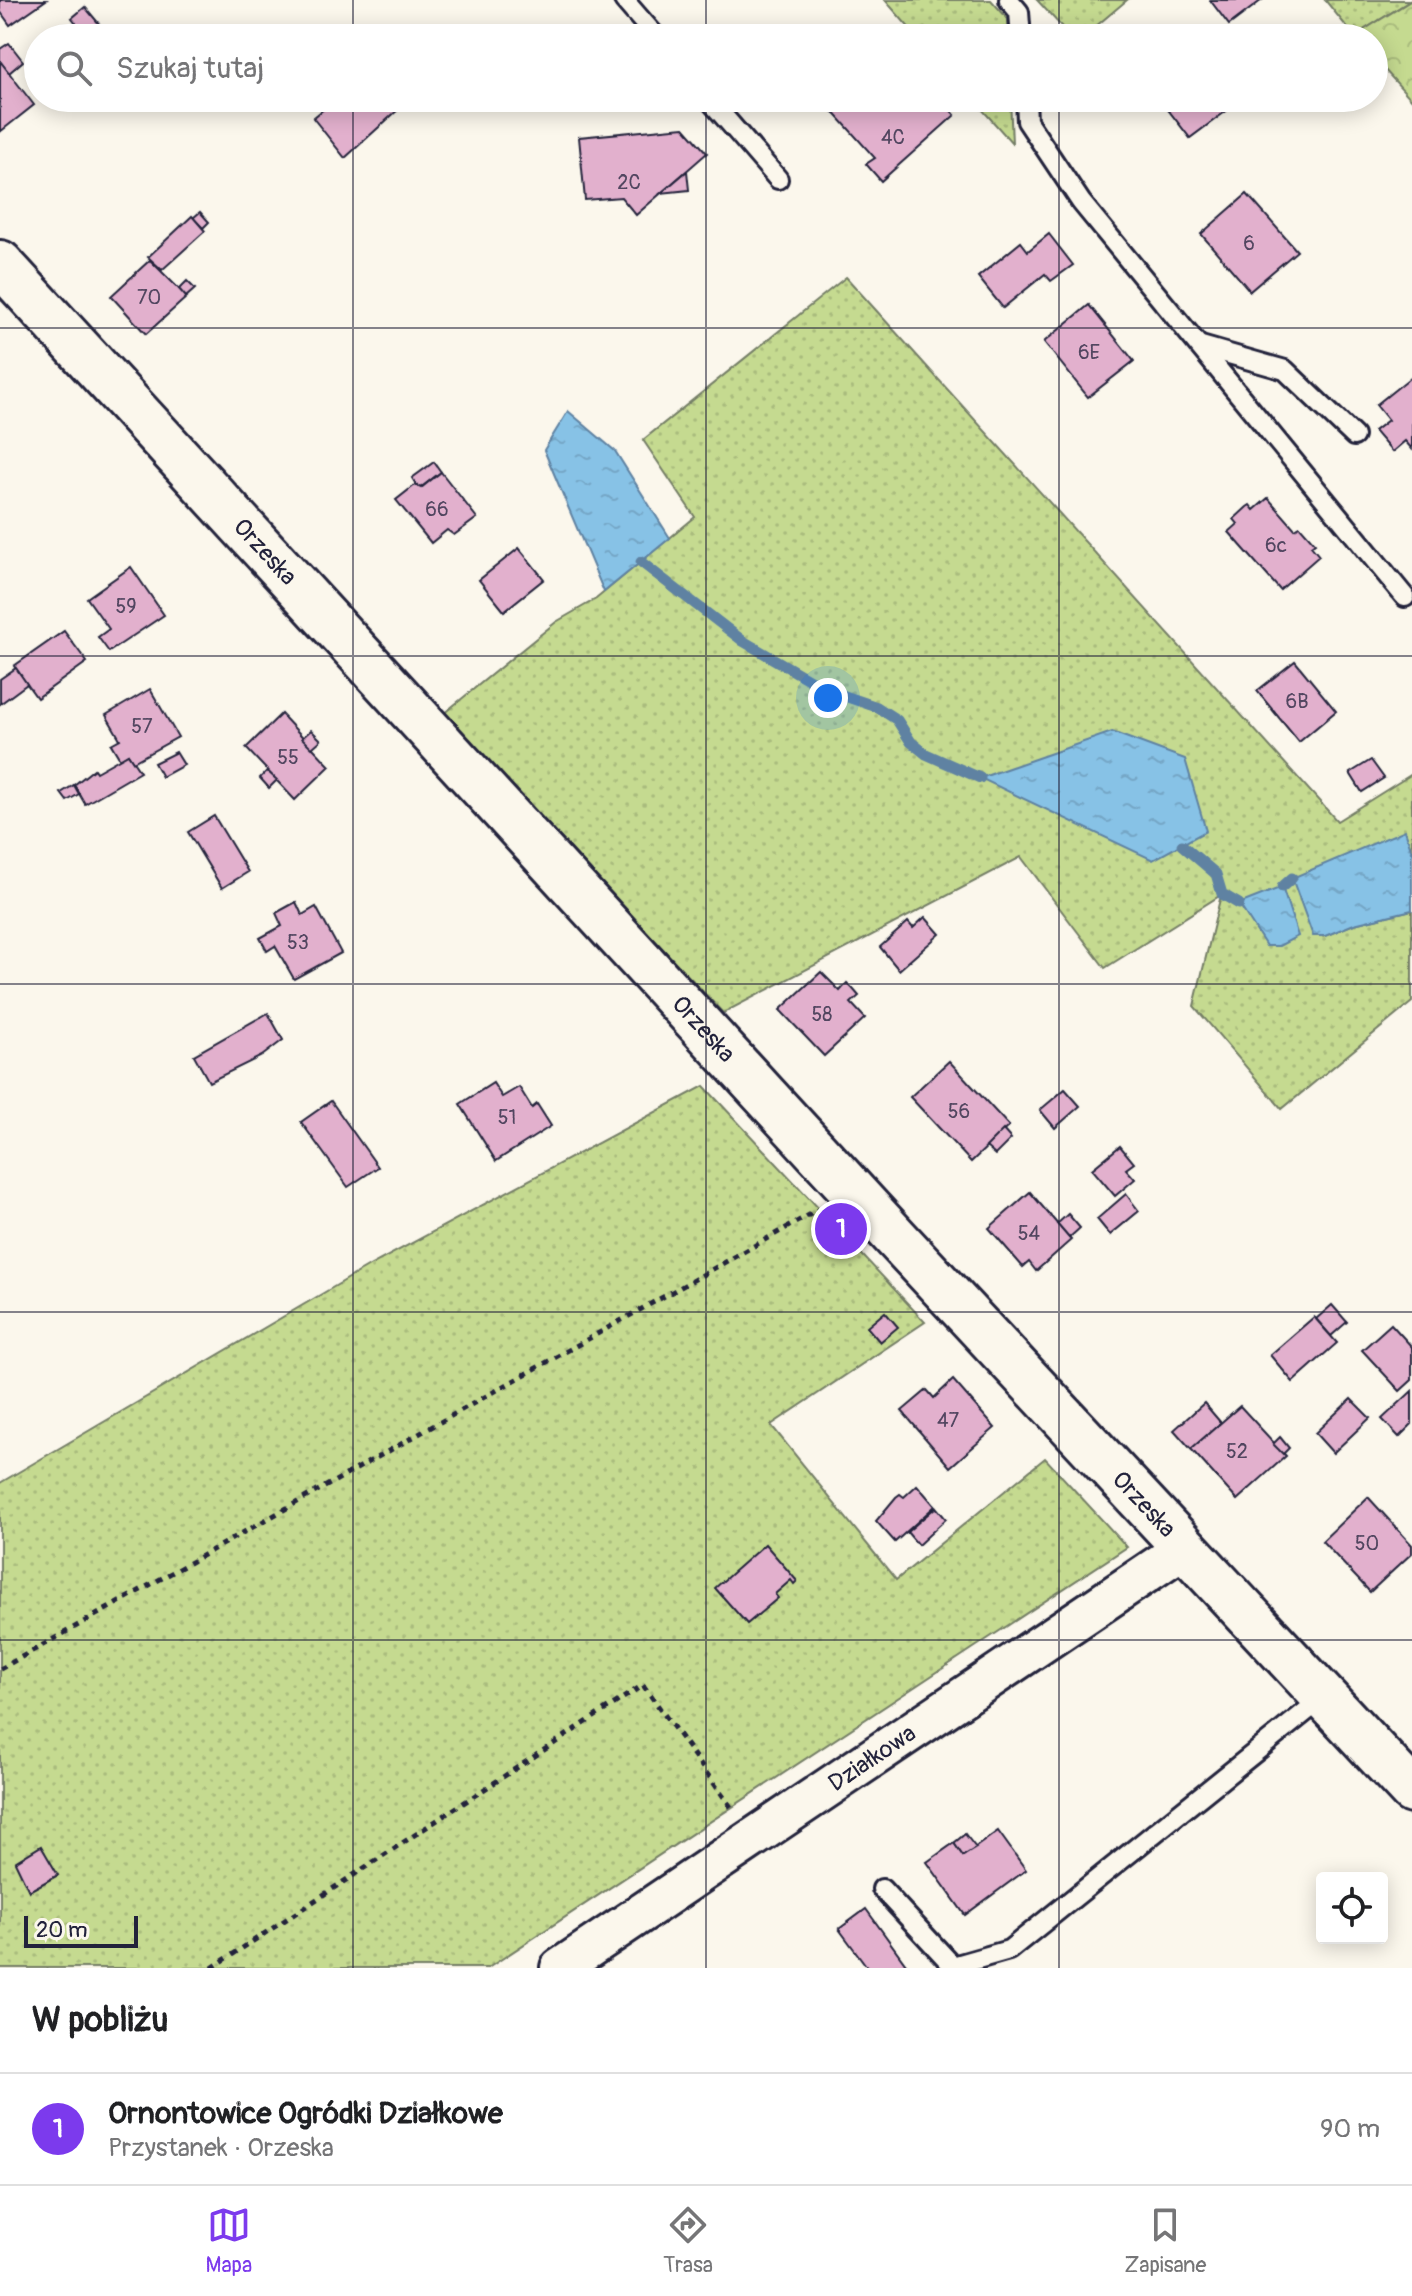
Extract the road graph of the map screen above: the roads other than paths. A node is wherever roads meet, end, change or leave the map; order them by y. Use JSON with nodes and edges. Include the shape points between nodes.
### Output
{"nodes":[{"id":1,"x":624,"y":0,"type":"edge"},
{"id":2,"x":1009,"y":0,"type":"edge"},
{"id":3,"x":645,"y":24,"type":"edge"},
{"id":4,"x":1020,"y":24,"type":"edge"},
{"id":5,"x":720,"y":112,"type":"edge"},
{"id":6,"x":1027,"y":112,"type":"edge"},
{"id":7,"x":778,"y":179,"type":"dead end"},
{"id":8,"x":0,"y":263,"type":"edge"},
{"id":9,"x":1201,"y":346,"type":"junction"},
{"id":10,"x":1354,"y":436,"type":"dead end"},
{"id":11,"x":1405,"y":597,"type":"dead end"},
{"id":12,"x":1184,"y":1548,"type":"junction"},
{"id":13,"x":1324,"y":1697,"type":"junction"},
{"id":14,"x":1412,"y":1791,"type":"edge"},
{"id":15,"x":882,"y":1889,"type":"dead end"},
{"id":16,"x":560,"y":1968,"type":"edge"}],
"edges":[{"from":1,"to":3,"type":"lane"},
{"from":2,"to":4,"type":"lane","via":[[1019,12]]},
{"from":5,"to":7,"type":"lane"},
{"from":6,"to":9,"type":"lane","via":[[1027,121],[1081,202]]},
{"from":8,"to":12,"type":"street","name":"Orzeska"},
{"from":9,"to":10,"type":"lane","via":[[1285,370]]},
{"from":9,"to":11,"type":"lane"},
{"from":12,"to":13,"type":"street","name":"Orzeska"},
{"from":12,"to":16,"type":"street","name":"Działkowa"},
{"from":13,"to":14,"type":"street","name":"Orzeska"},
{"from":13,"to":15,"type":"lane","via":[[1009,1950],[953,1966]]}]}
